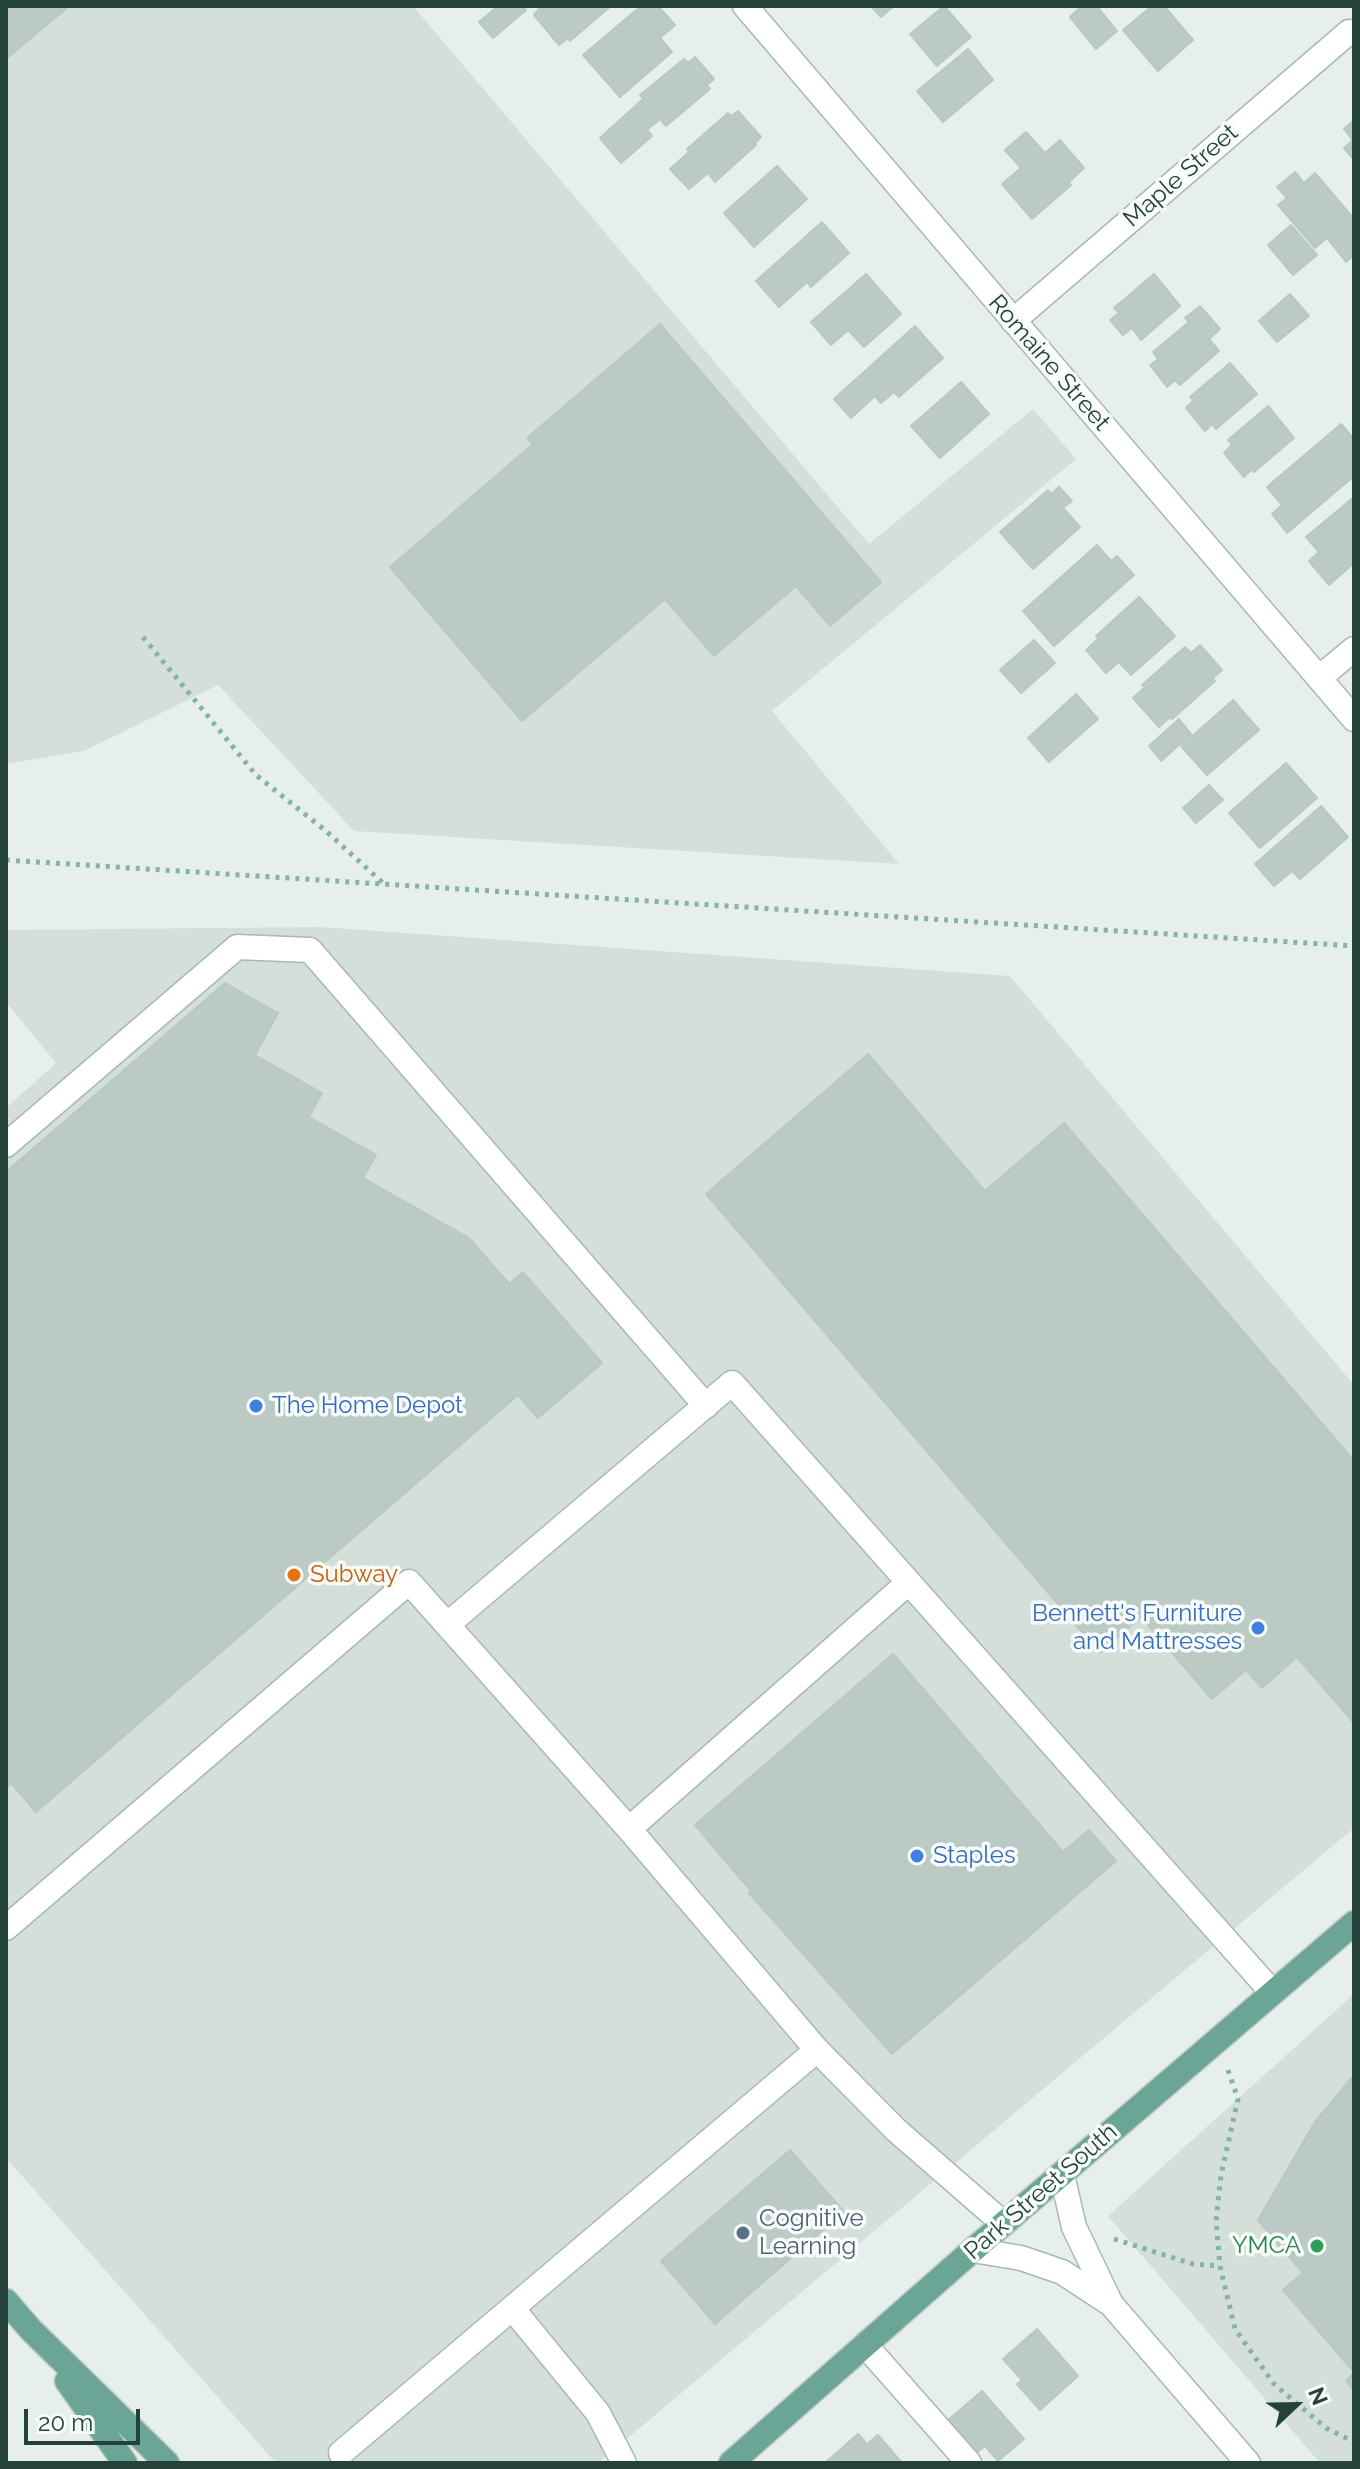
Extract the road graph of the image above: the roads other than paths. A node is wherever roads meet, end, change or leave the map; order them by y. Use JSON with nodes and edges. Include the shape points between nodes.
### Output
{"nodes":[{"id":1,"x":745,"y":6,"type":"edge"},
{"id":2,"x":1349,"y":32,"type":"dead end"},
{"id":3,"x":1013,"y":321,"type":"junction"},
{"id":4,"x":1354,"y":649,"type":"edge"},
{"id":5,"x":1319,"y":678,"type":"junction"},
{"id":6,"x":1354,"y":719,"type":"edge"},
{"id":7,"x":6,"y":1145,"type":"edge"},
{"id":8,"x":706,"y":1406,"type":"junction"},
{"id":9,"x":908,"y":1583,"type":"junction"},
{"id":10,"x":448,"y":1624,"type":"junction"},
{"id":11,"x":629,"y":1829,"type":"junction"},
{"id":12,"x":1354,"y":1923,"type":"edge"},
{"id":13,"x":6,"y":1928,"type":"edge"},
{"id":14,"x":1272,"y":1992,"type":"junction"},
{"id":15,"x":817,"y":2050,"type":"junction"},
{"id":16,"x":1062,"y":2175,"type":"junction"},
{"id":17,"x":1004,"y":2224,"type":"junction"},
{"id":18,"x":973,"y":2250,"type":"junction"},
{"id":19,"x":6,"y":2301,"type":"edge"},
{"id":20,"x":1111,"y":2304,"type":"junction"},
{"id":21,"x":512,"y":2308,"type":"junction"},
{"id":22,"x":31,"y":2330,"type":"junction"},
{"id":23,"x":865,"y":2345,"type":"junction"},
{"id":24,"x":341,"y":2453,"type":"dead end"},
{"id":25,"x":125,"y":2463,"type":"edge"},
{"id":26,"x":167,"y":2463,"type":"edge"},
{"id":27,"x":624,"y":2463,"type":"edge"},
{"id":28,"x":731,"y":2463,"type":"edge"},
{"id":29,"x":969,"y":2463,"type":"edge"},
{"id":30,"x":1248,"y":2463,"type":"edge"}],
"edges":[{"from":1,"to":3,"type":"street","name":"Romaine Street"},
{"from":2,"to":3,"type":"street","name":"Maple Street"},
{"from":3,"to":5,"type":"street","name":"Romaine Street"},
{"from":4,"to":5,"type":"street"},
{"from":5,"to":6,"type":"street","name":"Romaine Street"},
{"from":7,"to":8,"type":"street","via":[[237,947],[310,950]]},
{"from":8,"to":9,"type":"street","via":[[732,1383]]},
{"from":8,"to":10,"type":"street"},
{"from":9,"to":11,"type":"street"},
{"from":9,"to":14,"type":"street"},
{"from":10,"to":11,"type":"street"},
{"from":10,"to":13,"type":"street","via":[[409,1582]]},
{"from":11,"to":15,"type":"street"},
{"from":12,"to":14,"type":"main road","name":"Park Street South"},
{"from":14,"to":16,"type":"main road","name":"Park Street South"},
{"from":15,"to":17,"type":"street","via":[[896,2130]]},
{"from":15,"to":21,"type":"street"},
{"from":16,"to":17,"type":"main road","name":"Park Street South"},
{"from":16,"to":20,"type":"street","via":[[1074,2227]]},
{"from":17,"to":18,"type":"main road","name":"Park Street South"},
{"from":18,"to":20,"type":"street","via":[[1062,2272]]},
{"from":18,"to":23,"type":"main road","name":"Park Street South"},
{"from":19,"to":22,"type":"main road"},
{"from":20,"to":30,"type":"street"},
{"from":21,"to":24,"type":"street"},
{"from":21,"to":27,"type":"street","via":[[598,2413]]},
{"from":22,"to":25,"type":"main road"},
{"from":22,"to":26,"type":"main road"},
{"from":23,"to":28,"type":"main road","name":"Park Street South"},
{"from":23,"to":29,"type":"street"}]}
